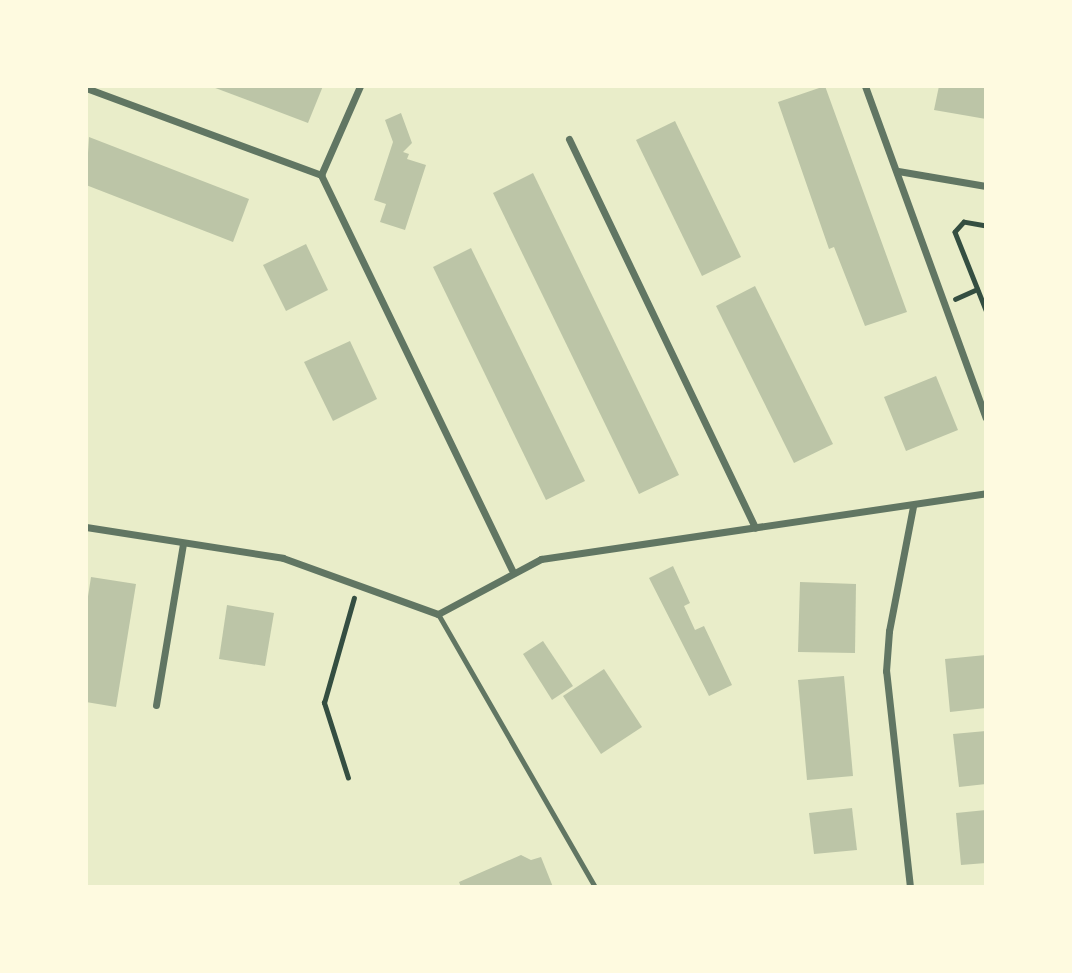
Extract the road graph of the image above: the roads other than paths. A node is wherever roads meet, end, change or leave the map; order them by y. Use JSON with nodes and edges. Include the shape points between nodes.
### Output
{"nodes":[{"id":1,"x":360,"y":86,"type":"edge"},
{"id":2,"x":865,"y":86,"type":"edge"},
{"id":3,"x":86,"y":88,"type":"edge"},
{"id":4,"x":569,"y":139,"type":"dead end"},
{"id":5,"x":898,"y":171,"type":"junction"},
{"id":6,"x":321,"y":175,"type":"junction"},
{"id":7,"x":986,"y":186,"type":"edge"},
{"id":8,"x":986,"y":418,"type":"edge"},
{"id":9,"x":986,"y":493,"type":"edge"},
{"id":10,"x":913,"y":506,"type":"junction"},
{"id":11,"x":86,"y":527,"type":"edge"},
{"id":12,"x":755,"y":528,"type":"junction"},
{"id":13,"x":183,"y":544,"type":"junction"},
{"id":14,"x":513,"y":572,"type":"junction"},
{"id":15,"x":438,"y":614,"type":"junction"},
{"id":16,"x":156,"y":705,"type":"dead end"},
{"id":17,"x":595,"y":887,"type":"edge"},
{"id":18,"x":910,"y":887,"type":"edge"}],
"edges":[{"from":1,"to":6,"type":"street"},
{"from":2,"to":5,"type":"street"},
{"from":3,"to":6,"type":"street"},
{"from":4,"to":12,"type":"street"},
{"from":5,"to":7,"type":"street"},
{"from":5,"to":8,"type":"street"},
{"from":6,"to":14,"type":"street"},
{"from":9,"to":10,"type":"street"},
{"from":10,"to":12,"type":"street"},
{"from":10,"to":18,"type":"street","via":[[886,671]]},
{"from":11,"to":13,"type":"street"},
{"from":12,"to":14,"type":"street","via":[[541,559]]},
{"from":13,"to":15,"type":"street","via":[[283,558]]},
{"from":13,"to":16,"type":"street"},
{"from":14,"to":15,"type":"street","via":[[478,596]]},
{"from":15,"to":17,"type":"lane"}]}
